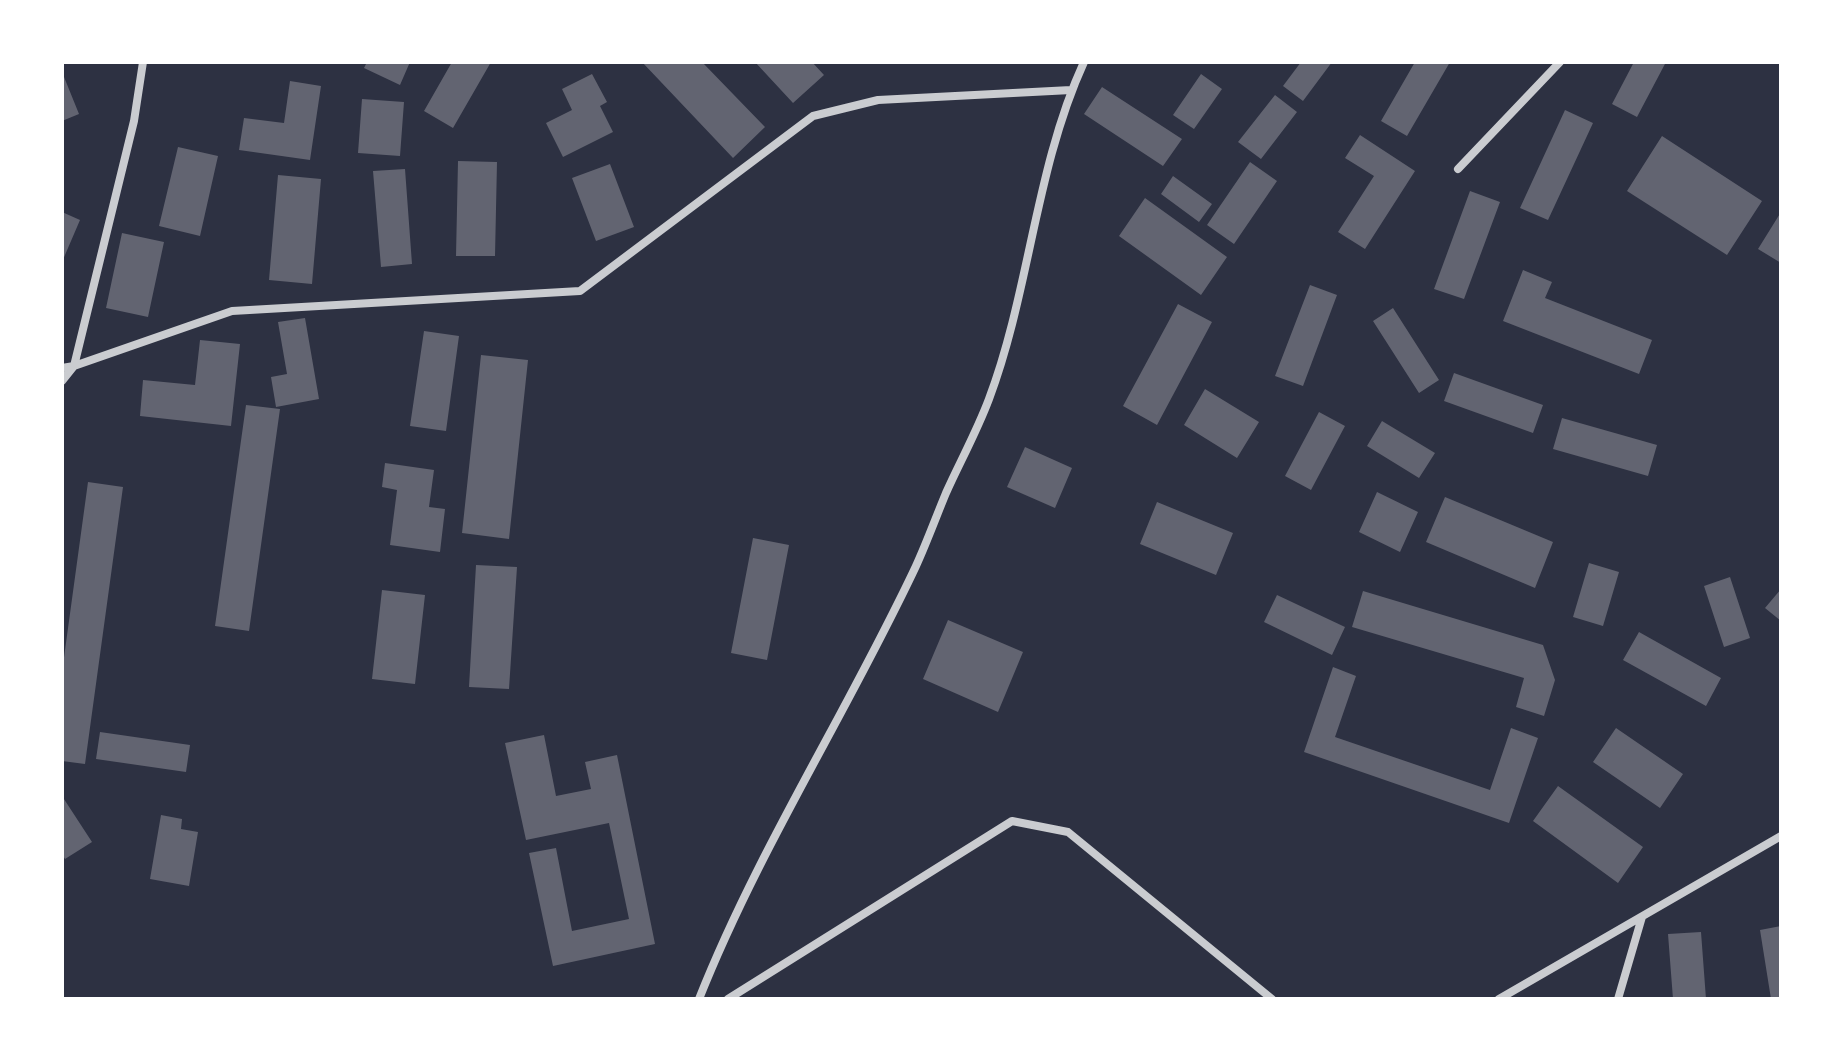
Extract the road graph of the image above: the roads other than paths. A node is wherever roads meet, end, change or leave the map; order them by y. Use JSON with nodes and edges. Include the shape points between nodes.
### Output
{"nodes":[{"id":1,"x":143,"y":62,"type":"edge"},
{"id":2,"x":1084,"y":62,"type":"edge"},
{"id":3,"x":1560,"y":62,"type":"edge"},
{"id":4,"x":1071,"y":90,"type":"junction"},
{"id":5,"x":1458,"y":169,"type":"dead end"},
{"id":6,"x":74,"y":366,"type":"junction"},
{"id":7,"x":62,"y":368,"type":"edge"},
{"id":8,"x":62,"y":381,"type":"edge"},
{"id":9,"x":1781,"y":836,"type":"edge"},
{"id":10,"x":1642,"y":917,"type":"junction"},
{"id":11,"x":699,"y":999,"type":"edge"},
{"id":12,"x":728,"y":999,"type":"edge"},
{"id":13,"x":1272,"y":999,"type":"edge"},
{"id":14,"x":1499,"y":999,"type":"edge"},
{"id":15,"x":1618,"y":999,"type":"edge"}],
"edges":[{"from":1,"to":6,"type":"street","via":[[134,121]]},
{"from":2,"to":4,"type":"street"},
{"from":3,"to":5,"type":"street"},
{"from":4,"to":6,"type":"street","via":[[878,100],[813,116],[580,291],[232,311]]},
{"from":4,"to":11,"type":"street","via":[[989,399],[917,565],[769,844]]},
{"from":6,"to":7,"type":"street"},
{"from":6,"to":8,"type":"street"},
{"from":9,"to":10,"type":"street"},
{"from":10,"to":14,"type":"street"},
{"from":10,"to":15,"type":"street"},
{"from":12,"to":13,"type":"street","via":[[1012,821],[1068,832]]}]}
